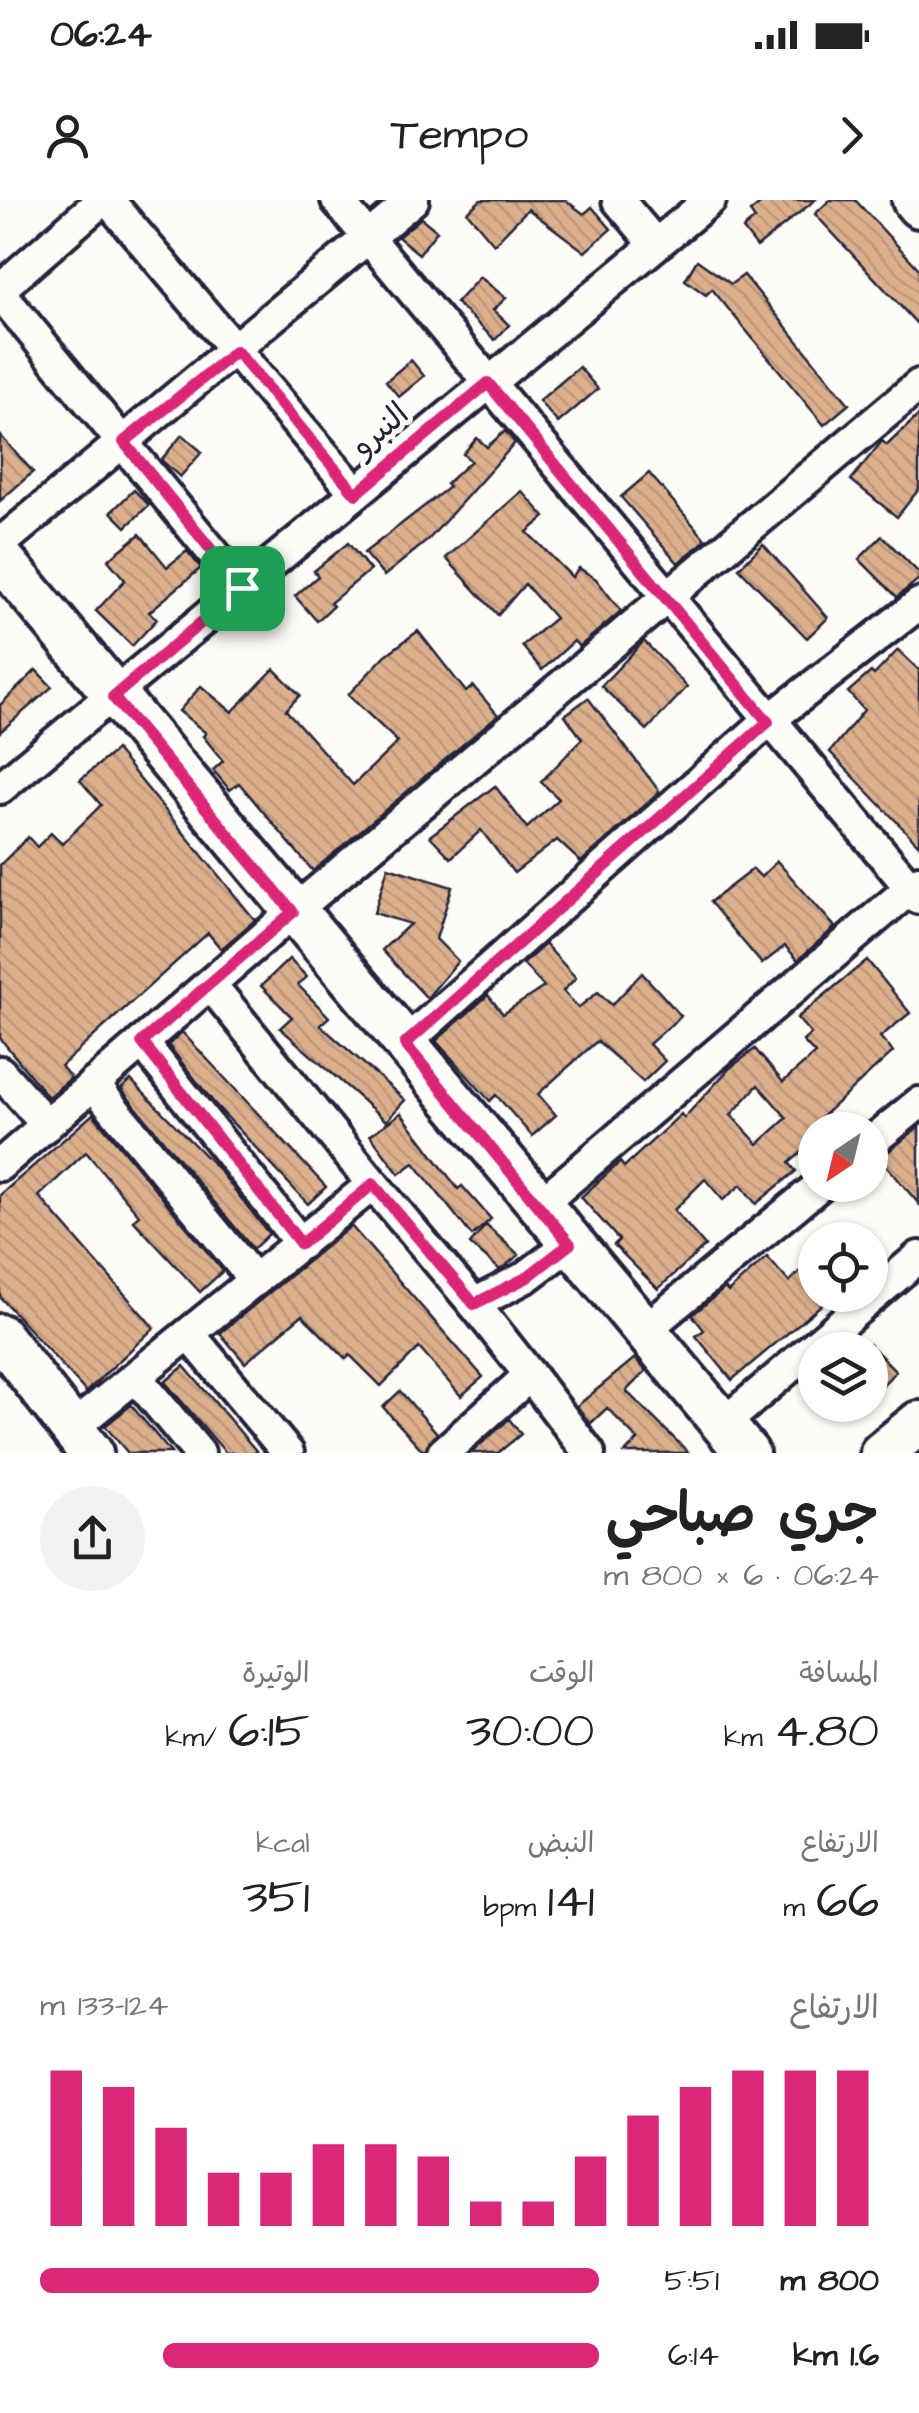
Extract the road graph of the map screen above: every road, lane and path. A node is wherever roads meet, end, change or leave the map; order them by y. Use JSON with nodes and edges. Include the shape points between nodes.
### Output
{"nodes":[{"id":1,"x":105,"y":200,"type":"edge"},
{"id":2,"x":337,"y":200,"type":"edge"},
{"id":3,"x":414,"y":200,"type":"edge"},
{"id":4,"x":618,"y":200,"type":"edge"},
{"id":5,"x":710,"y":200,"type":"edge"},
{"id":6,"x":914,"y":200,"type":"edge"},
{"id":7,"x":919,"y":206,"type":"edge"},
{"id":8,"x":369,"y":238,"type":"junction"},
{"id":9,"x":655,"y":244,"type":"junction"},
{"id":10,"x":0,"y":291,"type":"edge"},
{"id":11,"x":236,"y":351,"type":"junction"},
{"id":12,"x":488,"y":383,"type":"junction"},
{"id":13,"x":919,"y":386,"type":"edge"},
{"id":14,"x":124,"y":442,"type":"junction"},
{"id":15,"x":356,"y":494,"type":"junction"},
{"id":16,"x":0,"y":544,"type":"edge"},
{"id":17,"x":0,"y":558,"type":"edge"},
{"id":18,"x":242,"y":588,"type":"junction"},
{"id":19,"x":665,"y":598,"type":"junction"},
{"id":20,"x":919,"y":604,"type":"edge"},
{"id":21,"x":113,"y":697,"type":"junction"},
{"id":22,"x":768,"y":722,"type":"junction"},
{"id":23,"x":0,"y":788,"type":"edge"},
{"id":24,"x":916,"y":889,"type":"edge"},
{"id":25,"x":293,"y":912,"type":"junction"},
{"id":26,"x":210,"y":984,"type":"junction"},
{"id":27,"x":142,"y":1042,"type":"junction"},
{"id":28,"x":405,"y":1044,"type":"junction"},
{"id":29,"x":0,"y":1072,"type":"edge"},
{"id":30,"x":94,"y":1084,"type":"junction"},
{"id":31,"x":919,"y":1103,"type":"edge"},
{"id":32,"x":47,"y":1125,"type":"junction"},
{"id":33,"x":888,"y":1128,"type":"edge"},
{"id":34,"x":0,"y":1166,"type":"edge"},
{"id":35,"x":373,"y":1184,"type":"junction"},
{"id":36,"x":799,"y":1202,"type":"edge"},
{"id":37,"x":538,"y":1206,"type":"junction"},
{"id":38,"x":301,"y":1244,"type":"junction"},
{"id":39,"x":570,"y":1244,"type":"junction"},
{"id":40,"x":919,"y":1257,"type":"edge"},
{"id":41,"x":255,"y":1281,"type":"junction"},
{"id":42,"x":474,"y":1304,"type":"junction"},
{"id":43,"x":645,"y":1330,"type":"junction"},
{"id":44,"x":190,"y":1335,"type":"junction"},
{"id":45,"x":0,"y":1336,"type":"edge"},
{"id":46,"x":530,"y":1375,"type":"junction"},
{"id":47,"x":136,"y":1377,"type":"junction"},
{"id":48,"x":919,"y":1423,"type":"edge"},
{"id":49,"x":735,"y":1439,"type":"edge"},
{"id":50,"x":81,"y":1440,"type":"edge"},
{"id":51,"x":199,"y":1453,"type":"edge"},
{"id":52,"x":288,"y":1453,"type":"edge"},
{"id":53,"x":443,"y":1453,"type":"edge"},
{"id":54,"x":589,"y":1453,"type":"edge"},
{"id":55,"x":882,"y":1453,"type":"edge"}],
"edges":[{"from":1,"to":10,"type":"street"},
{"from":1,"to":11,"type":"street"},
{"from":2,"to":8,"type":"street"},
{"from":3,"to":8,"type":"street"},
{"from":4,"to":9,"type":"street"},
{"from":5,"to":9,"type":"street","name":"النبرو"},
{"from":6,"to":7,"type":"street"},
{"from":8,"to":11,"type":"street"},
{"from":8,"to":12,"type":"street"},
{"from":9,"to":12,"type":"street","name":"النبرو"},
{"from":10,"to":14,"type":"street"},
{"from":11,"to":14,"type":"street"},
{"from":11,"to":15,"type":"street"},
{"from":12,"to":15,"type":"street","name":"النبرو"},
{"from":12,"to":19,"type":"street"},
{"from":13,"to":19,"type":"street"},
{"from":14,"to":16,"type":"street"},
{"from":14,"to":18,"type":"street"},
{"from":15,"to":18,"type":"street","name":"النبرو"},
{"from":17,"to":21,"type":"street"},
{"from":18,"to":21,"type":"street","name":"النبرو"},
{"from":19,"to":22,"type":"street"},
{"from":19,"to":25,"type":"street"},
{"from":20,"to":22,"type":"street"},
{"from":21,"to":23,"type":"street","name":"النبرو"},
{"from":21,"to":25,"type":"street"},
{"from":22,"to":24,"type":"street"},
{"from":22,"to":28,"type":"street"},
{"from":24,"to":37,"type":"street"},
{"from":25,"to":26,"type":"street"},
{"from":25,"to":28,"type":"street"},
{"from":26,"to":27,"type":"street"},
{"from":26,"to":35,"type":"street"},
{"from":27,"to":30,"type":"street"},
{"from":27,"to":38,"type":"street"},
{"from":28,"to":37,"type":"street"},
{"from":29,"to":32,"type":"street"},
{"from":30,"to":32,"type":"street"},
{"from":30,"to":41,"type":"street"},
{"from":31,"to":33,"type":"street"},
{"from":32,"to":34,"type":"street"},
{"from":35,"to":38,"type":"street"},
{"from":35,"to":42,"type":"street"},
{"from":36,"to":43,"type":"street"},
{"from":37,"to":39,"type":"street"},
{"from":38,"to":41,"type":"street"},
{"from":39,"to":42,"type":"street","via":[[526,1278]]},
{"from":39,"to":43,"type":"street"},
{"from":40,"to":49,"type":"street"},
{"from":41,"to":44,"type":"street"},
{"from":42,"to":46,"type":"street"},
{"from":43,"to":49,"type":"street"},
{"from":44,"to":47,"type":"street"},
{"from":44,"to":52,"type":"street"},
{"from":45,"to":50,"type":"street"},
{"from":46,"to":53,"type":"street"},
{"from":46,"to":54,"type":"street"},
{"from":47,"to":50,"type":"street"},
{"from":47,"to":51,"type":"street"},
{"from":48,"to":55,"type":"street"}]}
